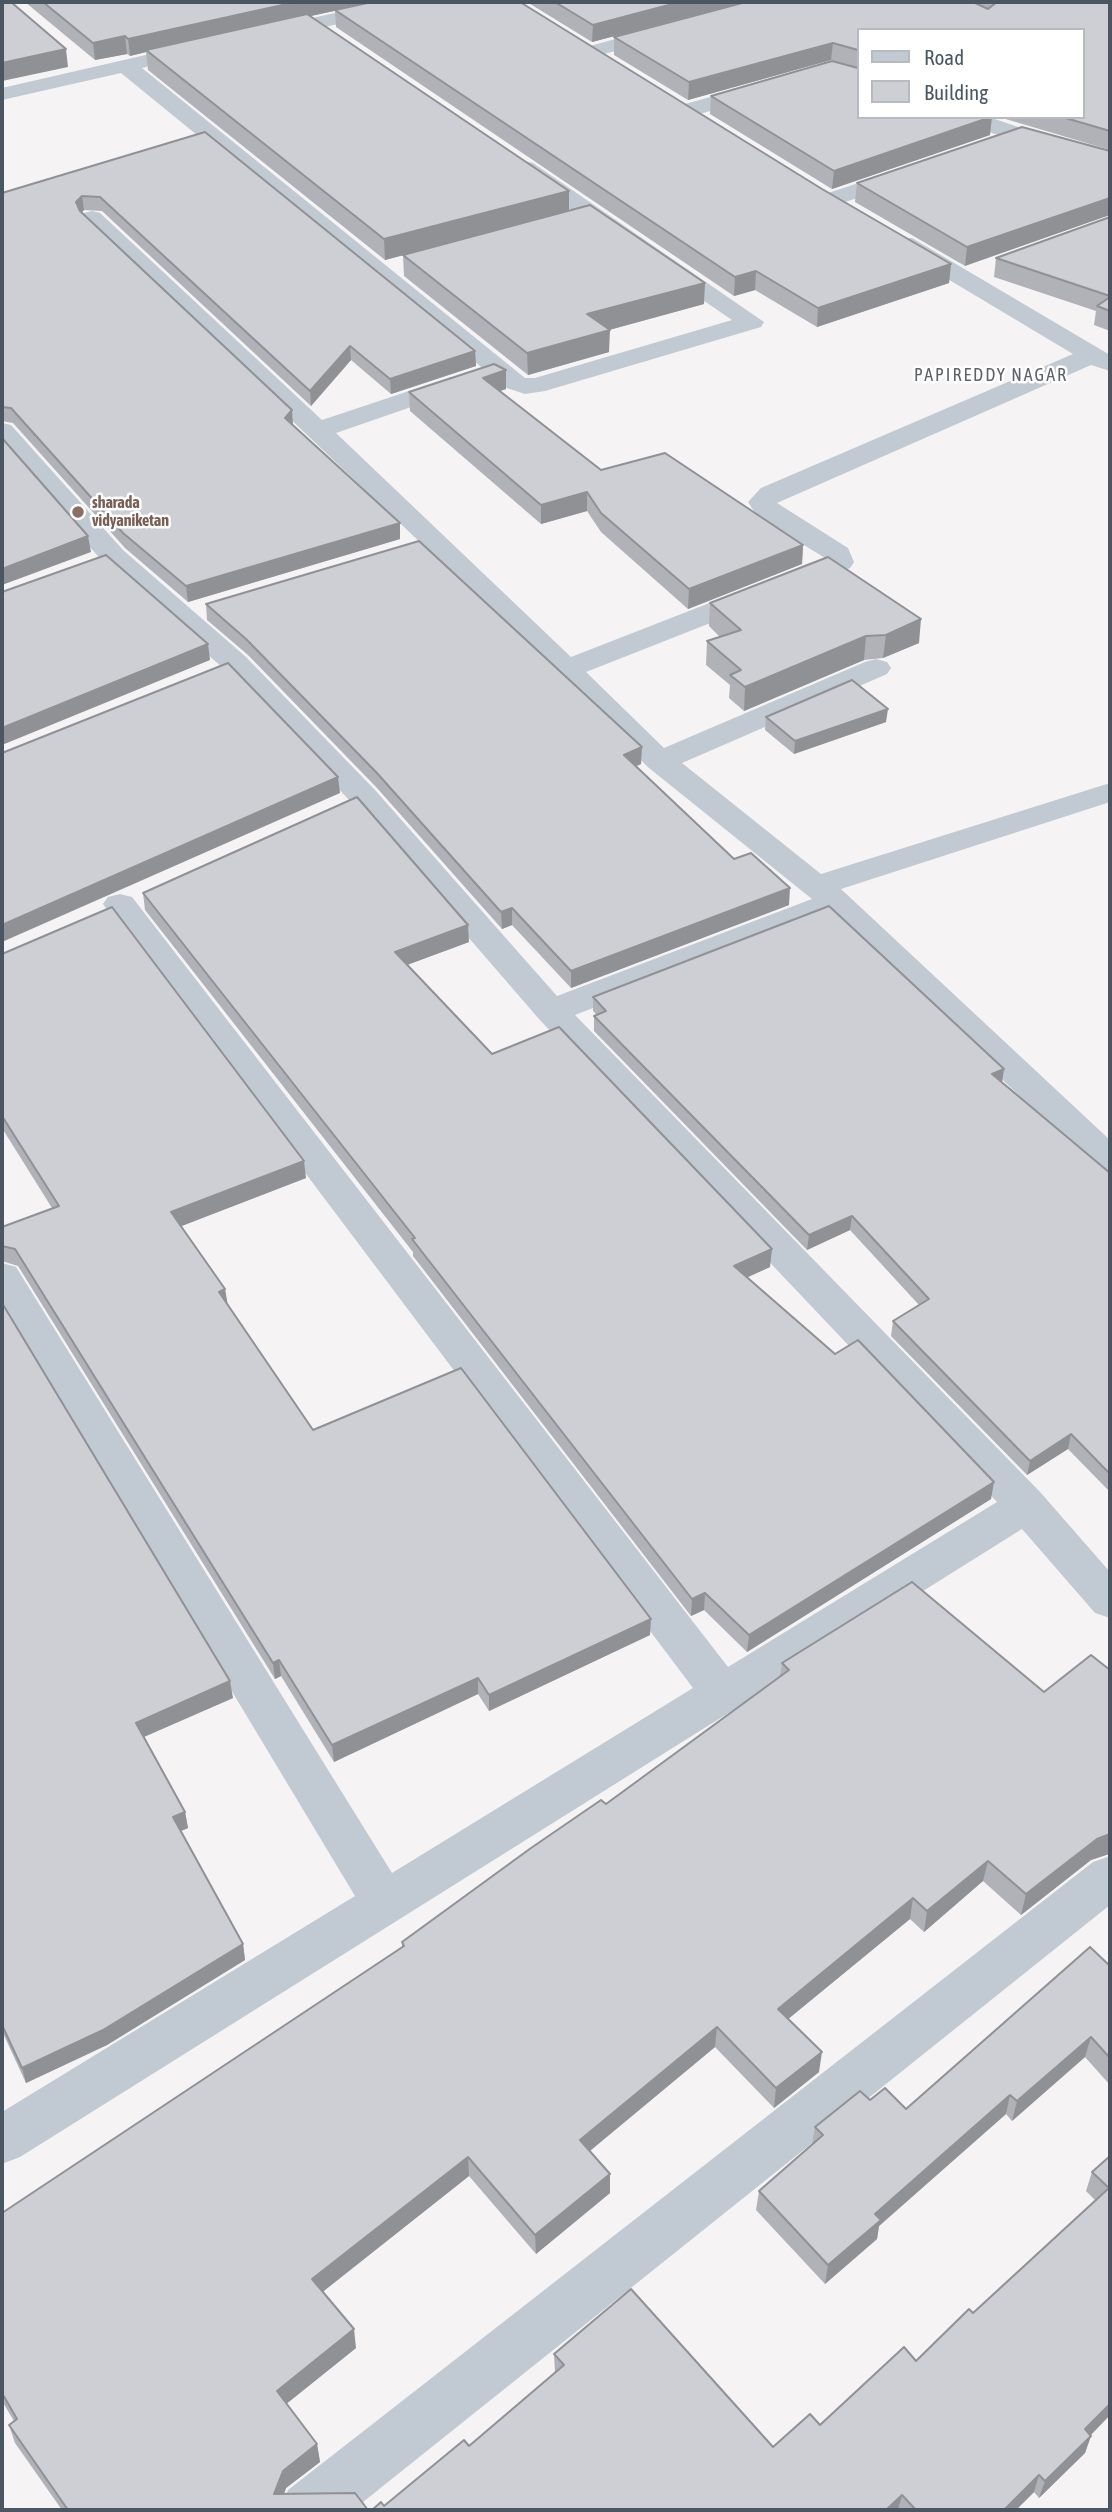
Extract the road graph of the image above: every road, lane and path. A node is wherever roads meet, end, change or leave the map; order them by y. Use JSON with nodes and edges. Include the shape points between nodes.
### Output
{"nodes":[{"id":1,"x":336,"y":2,"type":"edge"},
{"id":2,"x":411,"y":2,"type":"edge"},
{"id":3,"x":354,"y":15,"type":"junction"},
{"id":4,"x":312,"y":24,"type":"junction"},
{"id":5,"x":682,"y":27,"type":"edge"},
{"id":6,"x":566,"y":38,"type":"edge"},
{"id":7,"x":245,"y":39,"type":"edge"},
{"id":8,"x":334,"y":39,"type":"edge"},
{"id":9,"x":590,"y":52,"type":"junction"},
{"id":10,"x":72,"y":55,"type":"edge"},
{"id":11,"x":166,"y":57,"type":"edge"},
{"id":12,"x":611,"y":65,"type":"edge"},
{"id":13,"x":126,"y":66,"type":"junction"},
{"id":14,"x":93,"y":73,"type":"junction"},
{"id":15,"x":856,"y":77,"type":"edge"},
{"id":16,"x":2,"y":94,"type":"edge"},
{"id":17,"x":664,"y":98,"type":"edge"},
{"id":18,"x":686,"y":111,"type":"junction"},
{"id":19,"x":973,"y":119,"type":"edge"},
{"id":20,"x":708,"y":125,"type":"edge"},
{"id":21,"x":1019,"y":135,"type":"junction"},
{"id":22,"x":1044,"y":142,"type":"edge"},
{"id":23,"x":981,"y":148,"type":"edge"},
{"id":24,"x":503,"y":154,"type":"edge"},
{"id":25,"x":931,"y":166,"type":"edge"},
{"id":26,"x":808,"y":186,"type":"edge"},
{"id":27,"x":830,"y":200,"type":"junction"},
{"id":28,"x":852,"y":213,"type":"edge"},
{"id":29,"x":594,"y":215,"type":"junction"},
{"id":30,"x":92,"y":218,"type":"edge"},
{"id":31,"x":567,"y":222,"type":"edge"},
{"id":32,"x":886,"y":233,"type":"edge"},
{"id":33,"x":409,"y":264,"type":"edge"},
{"id":34,"x":988,"y":269,"type":"edge"},
{"id":35,"x":383,"y":271,"type":"junction"},
{"id":36,"x":963,"y":278,"type":"junction"},
{"id":37,"x":1102,"y":360,"type":"edge"},
{"id":38,"x":500,"y":369,"type":"junction"},
{"id":39,"x":2,"y":431,"type":"edge"},
{"id":40,"x":316,"y":431,"type":"junction"},
{"id":41,"x":876,"y":667,"type":"edge"},
{"id":42,"x":567,"y":669,"type":"junction"},
{"id":43,"x":660,"y":761,"type":"junction"},
{"id":44,"x":1110,"y":792,"type":"edge"},
{"id":45,"x":826,"y":894,"type":"junction"},
{"id":46,"x":121,"y":904,"type":"dead end"},
{"id":47,"x":551,"y":1011,"type":"junction"},
{"id":48,"x":1110,"y":1161,"type":"edge"},
{"id":49,"x":2,"y":1277,"type":"edge"},
{"id":50,"x":1026,"y":1505,"type":"junction"},
{"id":51,"x":1110,"y":1601,"type":"edge"},
{"id":52,"x":722,"y":1693,"type":"junction"},
{"id":53,"x":1110,"y":1877,"type":"edge"},
{"id":54,"x":386,"y":1903,"type":"junction"},
{"id":55,"x":2,"y":2140,"type":"edge"},
{"id":56,"x":308,"y":2510,"type":"edge"}],
"edges":[{"from":1,"to":3,"type":"street"},
{"from":2,"to":3,"type":"street"},
{"from":3,"to":4,"type":"street"},
{"from":4,"to":7,"type":"street"},
{"from":4,"to":8,"type":"street"},
{"from":5,"to":9,"type":"street"},
{"from":6,"to":9,"type":"street"},
{"from":9,"to":12,"type":"street"},
{"from":10,"to":14,"type":"street"},
{"from":11,"to":13,"type":"street"},
{"from":13,"to":14,"type":"street"},
{"from":13,"to":35,"type":"street"},
{"from":14,"to":16,"type":"street"},
{"from":15,"to":18,"type":"street","via":[[832,69]]},
{"from":17,"to":18,"type":"street"},
{"from":18,"to":20,"type":"street"},
{"from":19,"to":21,"type":"street"},
{"from":21,"to":22,"type":"street"},
{"from":21,"to":23,"type":"street"},
{"from":24,"to":29,"type":"street"},
{"from":25,"to":27,"type":"street"},
{"from":26,"to":27,"type":"street"},
{"from":27,"to":28,"type":"street"},
{"from":29,"to":31,"type":"street"},
{"from":29,"to":38,"type":"street","via":[[752,322],[536,386],[516,383]]},
{"from":30,"to":40,"type":"street"},
{"from":32,"to":36,"type":"street"},
{"from":33,"to":35,"type":"street"},
{"from":34,"to":36,"type":"street"},
{"from":35,"to":38,"type":"street"},
{"from":36,"to":37,"type":"street"},
{"from":37,"to":42,"type":"street","via":[[771,494],[762,502],[768,510],[838,554],[840,562]]},
{"from":38,"to":40,"type":"street"},
{"from":39,"to":47,"type":"street","via":[[101,561],[196,612],[222,668]]},
{"from":40,"to":42,"type":"street","via":[[420,544]]},
{"from":41,"to":43,"type":"street"},
{"from":42,"to":43,"type":"street"},
{"from":43,"to":45,"type":"street"},
{"from":44,"to":45,"type":"street"},
{"from":45,"to":47,"type":"street"},
{"from":45,"to":48,"type":"street"},
{"from":46,"to":52,"type":"street"},
{"from":47,"to":50,"type":"street"},
{"from":49,"to":54,"type":"street"},
{"from":50,"to":51,"type":"street"},
{"from":50,"to":52,"type":"street"},
{"from":52,"to":54,"type":"street"},
{"from":53,"to":56,"type":"street"},
{"from":54,"to":55,"type":"street"}]}
